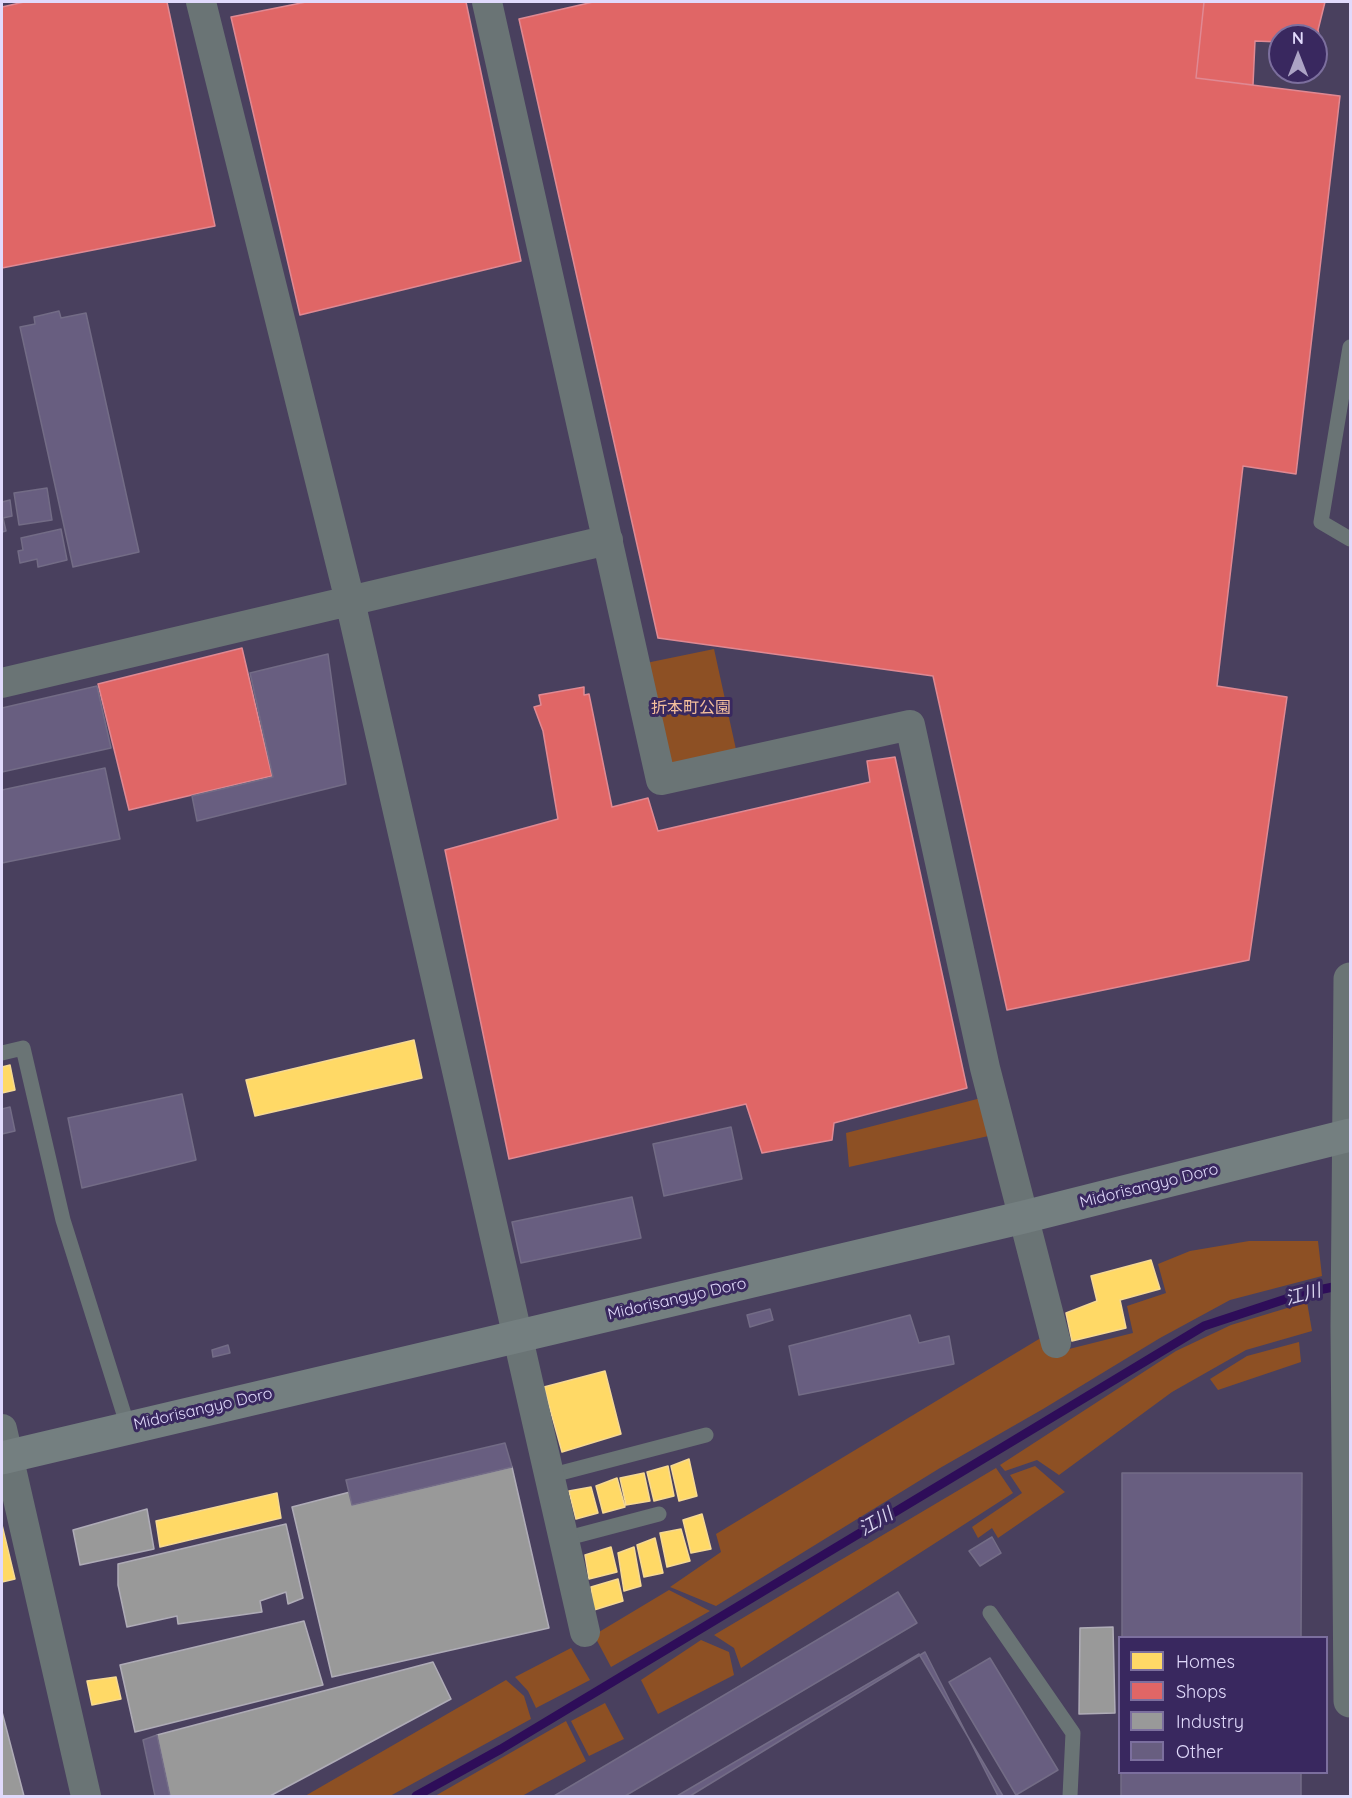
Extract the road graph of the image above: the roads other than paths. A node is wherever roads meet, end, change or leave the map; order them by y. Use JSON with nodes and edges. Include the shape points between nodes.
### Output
{"nodes":[{"id":1,"x":201,"y":2,"type":"edge"},
{"id":2,"x":487,"y":2,"type":"edge"},
{"id":3,"x":1350,"y":347,"type":"edge"},
{"id":4,"x":608,"y":540,"type":"junction"},
{"id":5,"x":1350,"y":540,"type":"edge"},
{"id":6,"x":350,"y":601,"type":"junction"},
{"id":7,"x":2,"y":683,"type":"edge"},
{"id":8,"x":1350,"y":980,"type":"edge"},
{"id":9,"x":2,"y":1053,"type":"edge"},
{"id":10,"x":1350,"y":1135,"type":"edge"},
{"id":11,"x":1024,"y":1217,"type":"junction"},
{"id":12,"x":516,"y":1336,"type":"junction"},
{"id":13,"x":1056,"y":1343,"type":"dead end"},
{"id":14,"x":128,"y":1427,"type":"junction"},
{"id":15,"x":706,"y":1435,"type":"dead end"},
{"id":16,"x":4,"y":1447,"type":"edge"},
{"id":17,"x":549,"y":1476,"type":"junction"},
{"id":18,"x":659,"y":1514,"type":"dead end"},
{"id":19,"x":564,"y":1539,"type":"junction"},
{"id":20,"x":990,"y":1613,"type":"dead end"},
{"id":21,"x":585,"y":1632,"type":"dead end"},
{"id":22,"x":1350,"y":1701,"type":"edge"},
{"id":23,"x":86,"y":1797,"type":"edge"},
{"id":24,"x":1070,"y":1797,"type":"edge"}],
"edges":[{"from":1,"to":6,"type":"street"},
{"from":2,"to":4,"type":"street"},
{"from":3,"to":5,"type":"lane","via":[[1321,522]]},
{"from":4,"to":6,"type":"street"},
{"from":4,"to":11,"type":"street","via":[[662,780],[910,725],[985,1068]]},
{"from":6,"to":7,"type":"street"},
{"from":6,"to":12,"type":"street"},
{"from":8,"to":10,"type":"street"},
{"from":9,"to":14,"type":"lane","via":[[23,1048],[63,1220]]},
{"from":10,"to":11,"type":"main road","name":"Midorisangyo Doro"},
{"from":10,"to":22,"type":"street"},
{"from":11,"to":12,"type":"main road","name":"Midorisangyo Doro"},
{"from":11,"to":13,"type":"street"},
{"from":12,"to":14,"type":"main road","name":"Midorisangyo Doro"},
{"from":12,"to":17,"type":"street"},
{"from":14,"to":16,"type":"main road","name":"Midorisangyo Doro"},
{"from":15,"to":17,"type":"lane"},
{"from":16,"to":23,"type":"street"},
{"from":17,"to":19,"type":"street"},
{"from":18,"to":19,"type":"lane"},
{"from":19,"to":21,"type":"street"},
{"from":20,"to":24,"type":"lane","via":[[1073,1733]]}]}
